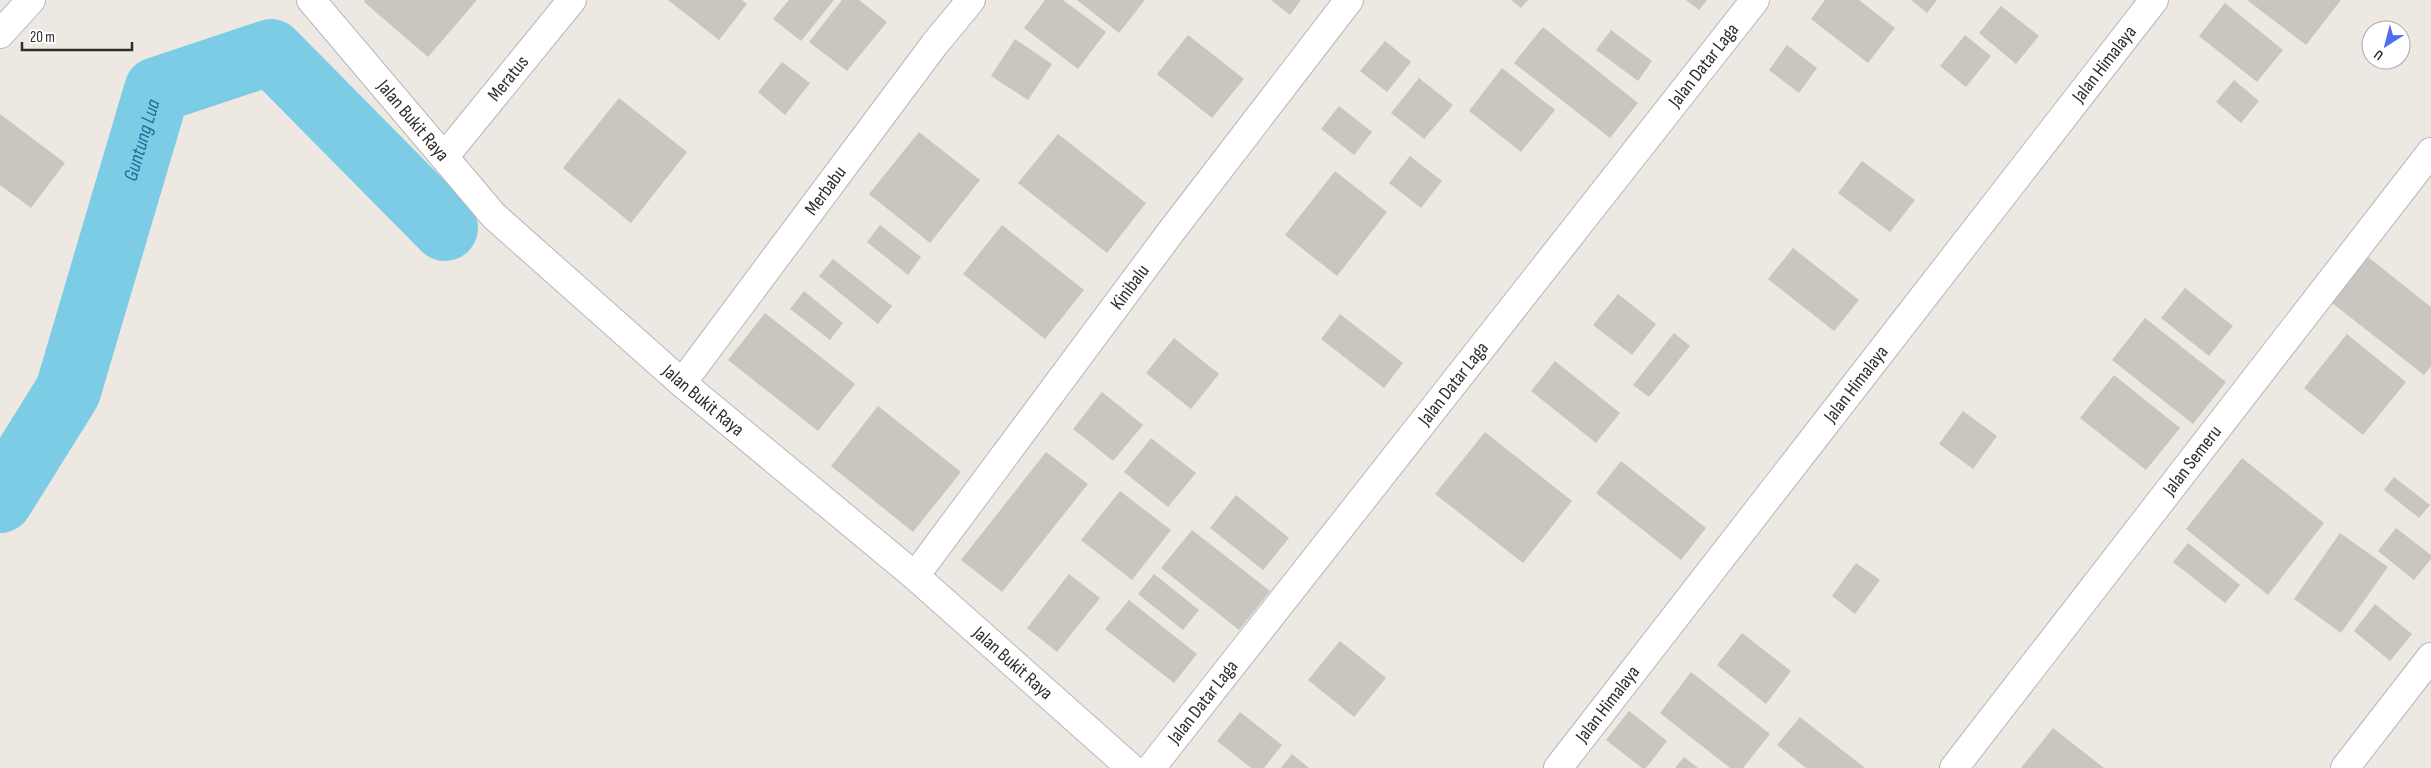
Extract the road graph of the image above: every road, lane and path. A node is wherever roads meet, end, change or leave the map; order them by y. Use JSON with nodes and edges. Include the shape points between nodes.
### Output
{"nodes":[{"id":1,"x":30,"y":0,"type":"edge"},
{"id":2,"x":311,"y":0,"type":"edge"},
{"id":3,"x":572,"y":0,"type":"edge"},
{"id":4,"x":971,"y":0,"type":"edge"},
{"id":5,"x":1349,"y":0,"type":"edge"},
{"id":6,"x":1755,"y":0,"type":"edge"},
{"id":7,"x":2154,"y":0,"type":"edge"},
{"id":8,"x":0,"y":34,"type":"edge"},
{"id":9,"x":2431,"y":152,"type":"edge"},
{"id":10,"x":444,"y":156,"type":"junction"},
{"id":11,"x":682,"y":383,"type":"junction"},
{"id":12,"x":915,"y":576,"type":"junction"},
{"id":13,"x":2431,"y":658,"type":"edge"},
{"id":14,"x":1130,"y":768,"type":"edge"},
{"id":15,"x":1151,"y":768,"type":"edge"},
{"id":16,"x":1558,"y":768,"type":"edge"},
{"id":17,"x":1954,"y":768,"type":"edge"},
{"id":18,"x":2345,"y":768,"type":"edge"}],
"edges":[{"from":1,"to":8,"type":"street"},
{"from":2,"to":10,"type":"street","name":"Jalan Bukit Raya"},
{"from":3,"to":10,"type":"street","name":"Meratus"},
{"from":4,"to":11,"type":"street","name":"Merbabu"},
{"from":5,"to":12,"type":"street","name":"Kinibalu","via":[[1170,232]]},
{"from":6,"to":15,"type":"street","name":"Jalan Datar Laga"},
{"from":7,"to":16,"type":"street","name":"Jalan Himalaya"},
{"from":9,"to":17,"type":"street","name":"Jalan Semeru"},
{"from":10,"to":11,"type":"street","name":"Jalan Bukit Raya","via":[[494,216]]},
{"from":11,"to":12,"type":"street","name":"Jalan Bukit Raya"},
{"from":12,"to":14,"type":"street","name":"Jalan Bukit Raya"},
{"from":13,"to":18,"type":"street"}]}
